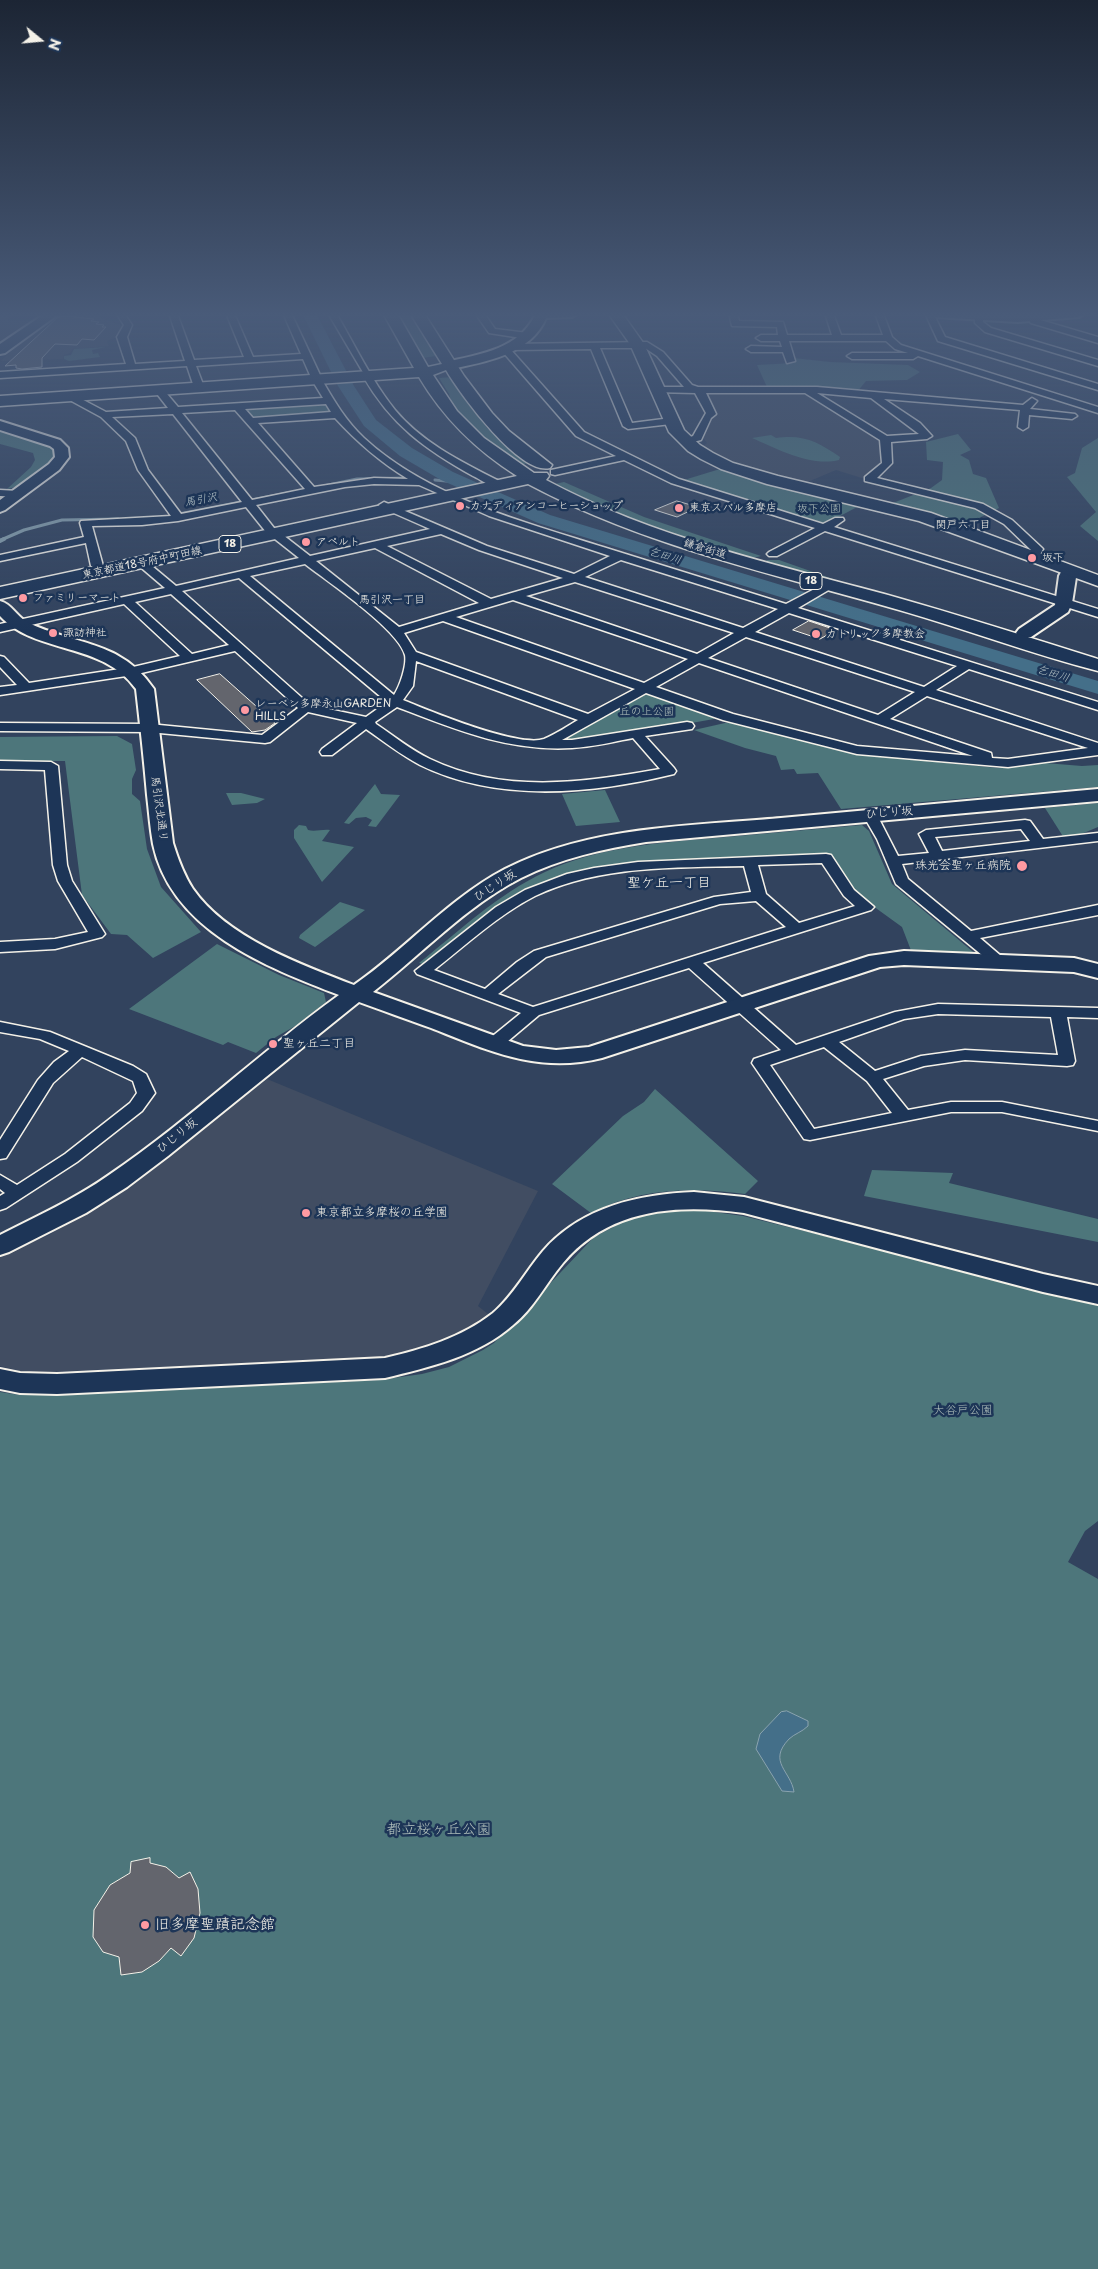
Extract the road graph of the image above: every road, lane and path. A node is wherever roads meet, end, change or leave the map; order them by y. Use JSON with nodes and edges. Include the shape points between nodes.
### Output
{"nodes":[{"id":1,"x":108,"y":419,"type":"edge"},
{"id":2,"x":180,"y":419,"type":"edge"},
{"id":3,"x":280,"y":419,"type":"edge"},
{"id":4,"x":340,"y":419,"type":"edge"},
{"id":5,"x":398,"y":419,"type":"edge"},
{"id":6,"x":457,"y":419,"type":"edge"},
{"id":7,"x":488,"y":419,"type":"edge"},
{"id":8,"x":567,"y":419,"type":"edge"},
{"id":9,"x":623,"y":419,"type":"edge"},
{"id":10,"x":705,"y":419,"type":"edge"},
{"id":11,"x":853,"y":419,"type":"edge"},
{"id":12,"x":907,"y":419,"type":"edge"},
{"id":13,"x":1024,"y":419,"type":"edge"},
{"id":14,"x":250,"y":421,"type":"joint"},
{"id":15,"x":671,"y":421,"type":"joint"},
{"id":16,"x":0,"y":425,"type":"edge"},
{"id":17,"x":1023,"y":427,"type":"dead end"},
{"id":18,"x":592,"y":433,"type":"dead end"},
{"id":19,"x":580,"y":434,"type":"junction"},
{"id":20,"x":885,"y":439,"type":"junction"},
{"id":21,"x":685,"y":441,"type":"junction"},
{"id":22,"x":623,"y":457,"type":"junction"},
{"id":23,"x":555,"y":472,"type":"junction"},
{"id":24,"x":528,"y":477,"type":"junction"},
{"id":25,"x":424,"y":483,"type":"junction"},
{"id":26,"x":492,"y":485,"type":"junction"},
{"id":27,"x":310,"y":489,"type":"junction"},
{"id":28,"x":0,"y":493,"type":"edge"},
{"id":29,"x":18,"y":494,"type":"junction"},
{"id":30,"x":451,"y":494,"type":"junction"},
{"id":31,"x":248,"y":502,"type":"junction"},
{"id":32,"x":0,"y":507,"type":"edge"},
{"id":33,"x":388,"y":507,"type":"junction"},
{"id":34,"x":176,"y":516,"type":"junction"},
{"id":35,"x":838,"y":520,"type":"dead end"},
{"id":36,"x":823,"y":528,"type":"junction"},
{"id":37,"x":442,"y":530,"type":"junction"},
{"id":38,"x":272,"y":532,"type":"junction"},
{"id":39,"x":90,"y":539,"type":"junction"},
{"id":40,"x":376,"y":545,"type":"junction"},
{"id":41,"x":773,"y":554,"type":"junction"},
{"id":42,"x":620,"y":556,"type":"junction"},
{"id":43,"x":1034,"y":557,"type":"junction"},
{"id":44,"x":0,"y":558,"type":"edge"},
{"id":45,"x":307,"y":560,"type":"junction"},
{"id":46,"x":142,"y":563,"type":"junction"},
{"id":47,"x":754,"y":564,"type":"junction"},
{"id":48,"x":97,"y":566,"type":"junction"},
{"id":49,"x":1069,"y":571,"type":"junction"},
{"id":50,"x":242,"y":575,"type":"junction"},
{"id":51,"x":575,"y":578,"type":"junction"},
{"id":52,"x":1098,"y":582,"type":"edge"},
{"id":53,"x":830,"y":584,"type":"junction"},
{"id":54,"x":0,"y":587,"type":"edge"},
{"id":55,"x":174,"y":590,"type":"junction"},
{"id":56,"x":0,"y":594,"type":"edge"},
{"id":57,"x":513,"y":596,"type":"junction"},
{"id":58,"x":126,"y":600,"type":"junction"},
{"id":59,"x":1064,"y":602,"type":"junction"},
{"id":60,"x":489,"y":603,"type":"junction"},
{"id":61,"x":0,"y":606,"type":"edge"},
{"id":62,"x":789,"y":607,"type":"junction"},
{"id":63,"x":1098,"y":612,"type":"edge"},
{"id":64,"x":443,"y":617,"type":"junction"},
{"id":65,"x":9,"y":626,"type":"edge"},
{"id":66,"x":397,"y":631,"type":"junction"},
{"id":67,"x":744,"y":633,"type":"junction"},
{"id":68,"x":1020,"y":636,"type":"junction"},
{"id":69,"x":237,"y":647,"type":"junction"},
{"id":70,"x":411,"y":654,"type":"junction"},
{"id":71,"x":1098,"y":655,"type":"edge"},
{"id":72,"x":188,"y":657,"type":"junction"},
{"id":73,"x":698,"y":658,"type":"junction"},
{"id":74,"x":0,"y":660,"type":"edge"},
{"id":75,"x":967,"y":665,"type":"junction"},
{"id":76,"x":1098,"y":665,"type":"edge"},
{"id":77,"x":133,"y":671,"type":"junction"},
{"id":78,"x":26,"y":687,"type":"junction"},
{"id":79,"x":645,"y":688,"type":"junction"},
{"id":80,"x":0,"y":691,"type":"edge"},
{"id":81,"x":926,"y":692,"type":"junction"},
{"id":82,"x":395,"y":702,"type":"junction"},
{"id":83,"x":1098,"y":706,"type":"edge"},
{"id":84,"x":306,"y":708,"type":"junction"},
{"id":85,"x":589,"y":719,"type":"junction"},
{"id":86,"x":881,"y":720,"type":"junction"},
{"id":87,"x":368,"y":721,"type":"junction"},
{"id":88,"x":687,"y":726,"type":"dead end"},
{"id":89,"x":0,"y":728,"type":"edge"},
{"id":90,"x":149,"y":728,"type":"junction"},
{"id":91,"x":636,"y":734,"type":"junction"},
{"id":92,"x":545,"y":744,"type":"junction"},
{"id":93,"x":1098,"y":747,"type":"edge"},
{"id":94,"x":1098,"y":751,"type":"edge"},
{"id":95,"x":327,"y":752,"type":"dead end"},
{"id":96,"x":1008,"y":763,"type":"junction"},
{"id":97,"x":0,"y":765,"type":"edge"},
{"id":98,"x":1098,"y":795,"type":"edge"},
{"id":99,"x":870,"y":815,"type":"junction"},
{"id":100,"x":1098,"y":837,"type":"edge"},
{"id":101,"x":1039,"y":844,"type":"junction"},
{"id":102,"x":938,"y":856,"type":"junction"},
{"id":103,"x":750,"y":861,"type":"junction"},
{"id":104,"x":894,"y":861,"type":"junction"},
{"id":105,"x":759,"y":896,"type":"junction"},
{"id":106,"x":1098,"y":910,"type":"edge"},
{"id":107,"x":796,"y":928,"type":"junction"},
{"id":108,"x":970,"y":936,"type":"junction"},
{"id":109,"x":0,"y":948,"type":"edge"},
{"id":110,"x":692,"y":962,"type":"junction"},
{"id":111,"x":1000,"y":962,"type":"junction"},
{"id":112,"x":1096,"y":968,"type":"edge"},
{"id":113,"x":358,"y":994,"type":"junction"},
{"id":114,"x":488,"y":994,"type":"junction"},
{"id":115,"x":742,"y":1005,"type":"junction"},
{"id":116,"x":533,"y":1012,"type":"junction"},
{"id":117,"x":1058,"y":1013,"type":"junction"},
{"id":118,"x":1098,"y":1013,"type":"edge"},
{"id":119,"x":0,"y":1027,"type":"edge"},
{"id":120,"x":826,"y":1040,"type":"junction"},
{"id":121,"x":495,"y":1043,"type":"junction"},
{"id":122,"x":80,"y":1051,"type":"junction"},
{"id":123,"x":792,"y":1051,"type":"junction"},
{"id":124,"x":873,"y":1077,"type":"junction"},
{"id":125,"x":902,"y":1116,"type":"junction"},
{"id":126,"x":1098,"y":1126,"type":"edge"},
{"id":127,"x":0,"y":1154,"type":"edge"},
{"id":128,"x":0,"y":1181,"type":"edge"},
{"id":129,"x":17,"y":1193,"type":"junction"},
{"id":130,"x":0,"y":1204,"type":"edge"},
{"id":131,"x":0,"y":1246,"type":"edge"},
{"id":132,"x":1098,"y":1295,"type":"edge"},
{"id":133,"x":0,"y":1379,"type":"edge"}],
"edges":[{"from":1,"to":34,"type":"street","via":[[131,440],[143,470]]},
{"from":2,"to":31,"type":"street"},
{"from":3,"to":14,"type":"street"},
{"from":4,"to":25,"type":"street","via":[[377,453]]},
{"from":5,"to":26,"type":"street","via":[[444,455]]},
{"from":6,"to":24,"type":"main road","name":"鎌倉街道","number":"18","via":[[494,454]]},
{"from":7,"to":23,"type":"main road","name":"鎌倉街道","number":"18","via":[[521,450]]},
{"from":8,"to":19,"type":"street"},
{"from":9,"to":15,"type":"street","via":[[626,427]]},
{"from":10,"to":21,"type":"street","via":[[696,438]]},
{"from":11,"to":20,"type":"street"},
{"from":12,"to":20,"type":"street","via":[[927,436]]},
{"from":13,"to":17,"type":"street"},
{"from":14,"to":27,"type":"street"},
{"from":15,"to":21,"type":"main road"},
{"from":16,"to":29,"type":"street","via":[[46,439],[55,443],[62,452],[54,467]]},
{"from":18,"to":19,"type":"street"},
{"from":19,"to":22,"type":"street"},
{"from":20,"to":43,"type":"street","via":[[890,459],[887,466],[869,479],[979,506],[1008,522],[1037,549]]},
{"from":21,"to":43,"type":"main road","via":[[707,456],[749,473],[925,517]]},
{"from":22,"to":23,"type":"street"},
{"from":22,"to":36,"type":"street","via":[[675,481]]},
{"from":23,"to":24,"type":"main road","number":"18"},
{"from":23,"to":41,"type":"main road","name":"鎌倉街道","number":"18","via":[[649,515]]},
{"from":24,"to":26,"type":"main road","number":"18"},
{"from":24,"to":47,"type":"main road","name":"鎌倉街道","number":"18","via":[[617,518]]},
{"from":25,"to":27,"type":"street","via":[[374,480]]},
{"from":25,"to":30,"type":"street"},
{"from":26,"to":30,"type":"main road","number":"18"},
{"from":27,"to":31,"type":"street"},
{"from":28,"to":29,"type":"street"},
{"from":29,"to":32,"type":"street"},
{"from":30,"to":33,"type":"main road","name":"東京都道18号府中町田線","number":"18"},
{"from":30,"to":42,"type":"street","via":[[514,522]]},
{"from":31,"to":34,"type":"street"},
{"from":31,"to":38,"type":"street"},
{"from":33,"to":37,"type":"street"},
{"from":33,"to":38,"type":"main road","name":"東京都道18号府中町田線","number":"18"},
{"from":34,"to":39,"type":"street","via":[[142,522],[85,523]]},
{"from":35,"to":36,"type":"street"},
{"from":36,"to":41,"type":"street"},
{"from":36,"to":59,"type":"street"},
{"from":37,"to":40,"type":"street"},
{"from":37,"to":51,"type":"street","via":[[483,548]]},
{"from":38,"to":45,"type":"street"},
{"from":38,"to":46,"type":"main road","name":"東京都道18号府中町田線","number":"18"},
{"from":38,"to":48,"type":"main road","name":"東京都道18号府中町田線","number":"18"},
{"from":39,"to":44,"type":"street"},
{"from":39,"to":48,"type":"street"},
{"from":40,"to":45,"type":"street"},
{"from":40,"to":60,"type":"street"},
{"from":41,"to":47,"type":"main road"},
{"from":41,"to":53,"type":"main road","name":"鎌倉街道","number":"18"},
{"from":42,"to":51,"type":"street"},
{"from":42,"to":62,"type":"street"},
{"from":43,"to":49,"type":"main road"},
{"from":45,"to":50,"type":"street"},
{"from":45,"to":66,"type":"street"},
{"from":46,"to":55,"type":"street"},
{"from":46,"to":56,"type":"main road","name":"東京都道18号府中町田線","number":"18"},
{"from":47,"to":53,"type":"main road","name":"鎌倉街道","number":"18"},
{"from":48,"to":54,"type":"main road","name":"東京都道18号府中町田線","number":"18"},
{"from":49,"to":52,"type":"main road"},
{"from":49,"to":59,"type":"street"},
{"from":50,"to":55,"type":"street"},
{"from":50,"to":82,"type":"street"},
{"from":51,"to":57,"type":"street"},
{"from":51,"to":67,"type":"street"},
{"from":53,"to":62,"type":"street"},
{"from":53,"to":68,"type":"main road","name":"鎌倉街道","number":"18"},
{"from":55,"to":58,"type":"street"},
{"from":55,"to":69,"type":"street"},
{"from":57,"to":60,"type":"street"},
{"from":57,"to":73,"type":"street"},
{"from":58,"to":65,"type":"street"},
{"from":58,"to":72,"type":"street"},
{"from":59,"to":63,"type":"street"},
{"from":59,"to":68,"type":"street","via":[[1056,613]]},
{"from":60,"to":64,"type":"street"},
{"from":61,"to":65,"type":"street","name":"馬引沢北通り"},
{"from":62,"to":67,"type":"street"},
{"from":62,"to":75,"type":"street"},
{"from":64,"to":66,"type":"street"},
{"from":64,"to":79,"type":"street"},
{"from":65,"to":77,"type":"street","name":"馬引沢北通り","via":[[108,656]]},
{"from":66,"to":70,"type":"street"},
{"from":67,"to":73,"type":"street"},
{"from":67,"to":81,"type":"street"},
{"from":68,"to":71,"type":"main road","name":"鎌倉街道","number":"18"},
{"from":68,"to":76,"type":"main road","name":"鎌倉街道","number":"18"},
{"from":69,"to":72,"type":"street"},
{"from":69,"to":84,"type":"street"},
{"from":70,"to":82,"type":"street","via":[[407,686]]},
{"from":70,"to":85,"type":"street"},
{"from":72,"to":77,"type":"street"},
{"from":73,"to":79,"type":"street"},
{"from":73,"to":86,"type":"street"},
{"from":74,"to":78,"type":"street"},
{"from":75,"to":81,"type":"street"},
{"from":75,"to":83,"type":"street"},
{"from":77,"to":78,"type":"street"},
{"from":77,"to":90,"type":"street","name":"馬引沢北通り","via":[[145,689]]},
{"from":78,"to":80,"type":"street"},
{"from":79,"to":85,"type":"street"},
{"from":79,"to":96,"type":"street","via":[[722,719],[857,750]]},
{"from":81,"to":86,"type":"street"},
{"from":81,"to":93,"type":"street"},
{"from":82,"to":87,"type":"street"},
{"from":82,"to":92,"type":"street","via":[[476,733]]},
{"from":84,"to":87,"type":"street"},
{"from":84,"to":90,"type":"street","via":[[265,739]]},
{"from":85,"to":92,"type":"street"},
{"from":86,"to":96,"type":"street"},
{"from":87,"to":91,"type":"street","via":[[370,726],[425,762],[454,774],[487,782],[525,786],[583,785],[669,771]]},
{"from":87,"to":95,"type":"street"},
{"from":88,"to":91,"type":"street"},
{"from":89,"to":90,"type":"street"},
{"from":90,"to":113,"type":"street","name":"馬引沢北通り","via":[[163,843],[170,868],[182,889],[215,924],[246,944]]},
{"from":91,"to":92,"type":"street","via":[[599,741]]},
{"from":94,"to":96,"type":"street"},
{"from":97,"to":109,"type":"street","via":[[51,766],[60,865],[65,882],[97,934],[55,944]]},
{"from":98,"to":99,"type":"street","name":"ひじり坂"},
{"from":99,"to":104,"type":"street"},
{"from":99,"to":113,"type":"street","name":"ひじり坂","via":[[646,836],[584,847],[548,858],[523,868],[480,894]]},
{"from":100,"to":101,"type":"street"},
{"from":101,"to":102,"type":"street"},
{"from":101,"to":102,"type":"street","via":[[1025,824],[926,834]]},
{"from":102,"to":104,"type":"street"},
{"from":103,"to":105,"type":"street"},
{"from":103,"to":107,"type":"street","via":[[826,858],[849,893],[866,907]]},
{"from":103,"to":114,"type":"street","via":[[615,869],[575,877],[532,892],[498,913],[423,971]]},
{"from":104,"to":108,"type":"street","via":[[900,882]]},
{"from":105,"to":107,"type":"street"},
{"from":105,"to":114,"type":"street","via":[[719,900],[540,954]]},
{"from":106,"to":108,"type":"street"},
{"from":107,"to":110,"type":"street"},
{"from":108,"to":111,"type":"street"},
{"from":110,"to":115,"type":"street"},
{"from":110,"to":116,"type":"street"},
{"from":111,"to":112,"type":"street","name":"馬引沢北通り"},
{"from":111,"to":115,"type":"street","name":"馬引沢北通り","via":[[904,958],[877,961]]},
{"from":113,"to":121,"type":"street","name":"馬引沢北通り"},
{"from":113,"to":131,"type":"street","name":"ひじり坂","via":[[118,1181],[77,1207]]},
{"from":114,"to":116,"type":"street"},
{"from":115,"to":121,"type":"street","name":"馬引沢北通り","via":[[574,1057],[534,1056]]},
{"from":115,"to":123,"type":"street"},
{"from":116,"to":121,"type":"street"},
{"from":117,"to":118,"type":"street"},
{"from":117,"to":120,"type":"street","via":[[938,1009],[901,1015]]},
{"from":117,"to":124,"type":"street","via":[[1067,1061],[965,1055],[921,1061]]},
{"from":119,"to":122,"type":"street","via":[[44,1035]]},
{"from":120,"to":123,"type":"street"},
{"from":120,"to":124,"type":"street"},
{"from":122,"to":127,"type":"street","via":[[46,1080]]},
{"from":122,"to":129,"type":"street","via":[[136,1075],[143,1082],[146,1093],[136,1107],[52,1172]]},
{"from":123,"to":125,"type":"street","via":[[760,1063],[810,1134]]},
{"from":124,"to":125,"type":"street"},
{"from":125,"to":126,"type":"street","via":[[951,1106],[1002,1107]]},
{"from":128,"to":129,"type":"street"},
{"from":129,"to":130,"type":"street"},
{"from":132,"to":133,"type":"street","via":[[744,1205],[682,1198],[616,1212],[586,1227],[560,1249],[504,1319],[473,1340],[436,1356],[385,1368],[57,1384]]}]}
